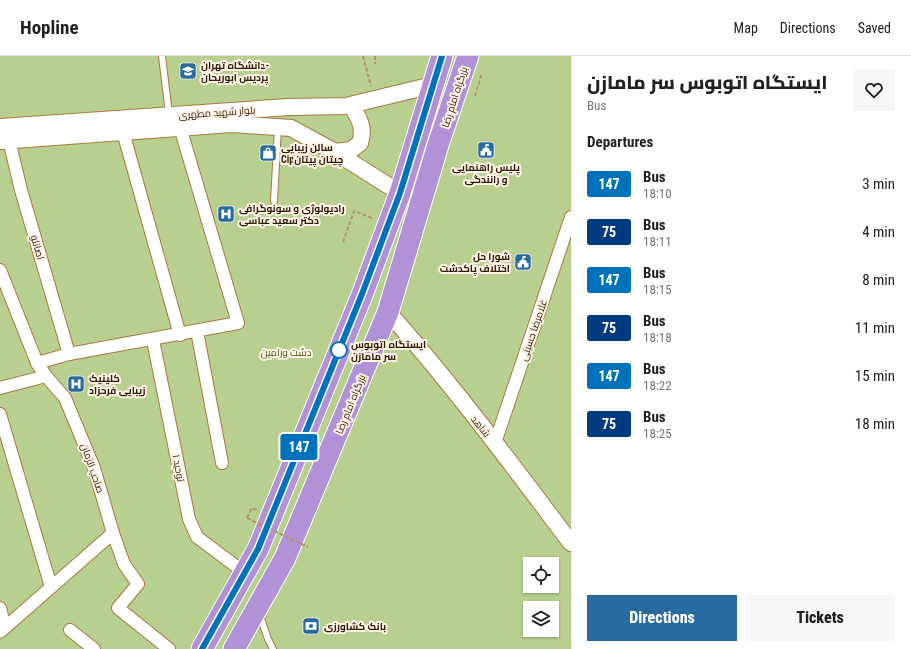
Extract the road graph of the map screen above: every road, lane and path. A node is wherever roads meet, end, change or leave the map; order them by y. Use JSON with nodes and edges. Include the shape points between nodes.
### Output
{"nodes":[{"id":1,"x":162,"y":56,"type":"edge"},
{"id":2,"x":362,"y":56,"type":"edge"},
{"id":3,"x":375,"y":56,"type":"edge"},
{"id":4,"x":442,"y":56,"type":"edge"},
{"id":5,"x":468,"y":56,"type":"edge"},
{"id":6,"x":376,"y":64,"type":"dead end"},
{"id":7,"x":481,"y":76,"type":"dead end"},
{"id":8,"x":433,"y":86,"type":"junction"},
{"id":9,"x":474,"y":96,"type":"dead end"},
{"id":10,"x":374,"y":99,"type":"junction"},
{"id":11,"x":351,"y":105,"type":"junction"},
{"id":12,"x":175,"y":122,"type":"junction"},
{"id":13,"x":278,"y":127,"type":"junction"},
{"id":14,"x":123,"y":132,"type":"junction"},
{"id":15,"x":3,"y":136,"type":"edge"},
{"id":16,"x":335,"y":152,"type":"junction"},
{"id":17,"x":400,"y":193,"type":"junction"},
{"id":18,"x":274,"y":201,"type":"dead end"},
{"id":19,"x":571,"y":217,"type":"edge"},
{"id":20,"x":388,"y":224,"type":"junction"},
{"id":21,"x":343,"y":242,"type":"dead end"},
{"id":22,"x":0,"y":270,"type":"edge"},
{"id":23,"x":388,"y":312,"type":"junction"},
{"id":24,"x":197,"y":331,"type":"junction"},
{"id":25,"x":180,"y":335,"type":"junction"},
{"id":26,"x":153,"y":340,"type":"junction"},
{"id":27,"x":69,"y":354,"type":"junction"},
{"id":28,"x":37,"y":362,"type":"junction"},
{"id":29,"x":46,"y":376,"type":"junction"},
{"id":30,"x":0,"y":388,"type":"edge"},
{"id":31,"x":0,"y":414,"type":"edge"},
{"id":32,"x":495,"y":443,"type":"junction"},
{"id":33,"x":222,"y":464,"type":"dead end"},
{"id":34,"x":252,"y":508,"type":"dead end"},
{"id":35,"x":113,"y":533,"type":"junction"},
{"id":36,"x":571,"y":543,"type":"edge"},
{"id":37,"x":308,"y":547,"type":"dead end"},
{"id":38,"x":245,"y":573,"type":"junction"},
{"id":39,"x":51,"y":587,"type":"junction"},
{"id":40,"x":0,"y":608,"type":"edge"},
{"id":41,"x":257,"y":608,"type":"junction"},
{"id":42,"x":3,"y":630,"type":"edge"},
{"id":43,"x":70,"y":630,"type":"dead end"},
{"id":44,"x":94,"y":649,"type":"edge"},
{"id":45,"x":169,"y":649,"type":"edge"},
{"id":46,"x":202,"y":649,"type":"edge"},
{"id":47,"x":234,"y":649,"type":"edge"},
{"id":48,"x":273,"y":649,"type":"edge"}],
"edges":[{"from":1,"to":12,"type":"lane"},
{"from":2,"to":10,"type":"path"},
{"from":3,"to":6,"type":"path"},
{"from":4,"to":8,"type":"highway"},
{"from":5,"to":23,"type":"highway","name":"بزرگراه امام رضا","via":[[438,145]]},
{"from":7,"to":9,"type":"path"},
{"from":8,"to":10,"type":"main road","name":"بلوار شهید مطهری"},
{"from":8,"to":17,"type":"highway"},
{"from":10,"to":11,"type":"main road","name":"بلوار شهید مطهری"},
{"from":11,"to":12,"type":"main road","name":"بلوار شهید مطهری","via":[[288,107]]},
{"from":11,"to":16,"type":"main road","via":[[363,131],[360,143],[350,150]]},
{"from":12,"to":13,"type":"main road","name":"بلوار شهید مطهری"},
{"from":12,"to":14,"type":"main road","name":"بلوار شهید مطهری"},
{"from":12,"to":15,"type":"main road","name":"بلوار شهید مطهری"},
{"from":12,"to":24,"type":"street","via":[[238,323]]},
{"from":13,"to":16,"type":"main road","name":"بلوار شهید مطهری","via":[[291,128]]},
{"from":13,"to":18,"type":"lane"},
{"from":14,"to":15,"type":"main road","name":"بلوار شهید مطهری"},
{"from":14,"to":25,"type":"street"},
{"from":15,"to":27,"type":"street","name":"اصانلو"},
{"from":16,"to":17,"type":"main road","name":"بلوار شهید مطهری"},
{"from":17,"to":20,"type":"highway"},
{"from":19,"to":32,"type":"street","name":"غلامرضا حسینی"},
{"from":20,"to":21,"type":"path","via":[[354,211]]},
{"from":20,"to":38,"type":"highway","via":[[261,543]]},
{"from":22,"to":28,"type":"street","name":"صاحب الزمان"},
{"from":23,"to":32,"type":"main road","name":"شاهد"},
{"from":23,"to":41,"type":"highway","name":"بزرگراه امام رضا","via":[[285,558]]},
{"from":24,"to":25,"type":"street"},
{"from":24,"to":33,"type":"street"},
{"from":25,"to":26,"type":"street"},
{"from":26,"to":27,"type":"street"},
{"from":26,"to":38,"type":"street","name":"توحید ۱","via":[[189,519],[197,537]]},
{"from":27,"to":28,"type":"street"},
{"from":28,"to":29,"type":"street","name":"صاحب الزمان"},
{"from":29,"to":30,"type":"street"},
{"from":29,"to":35,"type":"street","name":"صاحب الزمان","via":[[65,398],[94,468]]},
{"from":31,"to":39,"type":"street"},
{"from":32,"to":36,"type":"main road","name":"شاهد"},
{"from":34,"to":37,"type":"path","bridge":true,"via":[[247,518]]},
{"from":35,"to":39,"type":"street"},
{"from":35,"to":45,"type":"street","name":"صاحب الزمان","via":[[124,564],[138,584],[118,608]]},
{"from":38,"to":46,"type":"highway"},
{"from":39,"to":42,"type":"street"},
{"from":40,"to":42,"type":"street"},
{"from":41,"to":47,"type":"highway","name":"بزرگراه امام رضا"},
{"from":41,"to":48,"type":"lane"},
{"from":43,"to":44,"type":"street"}]}
